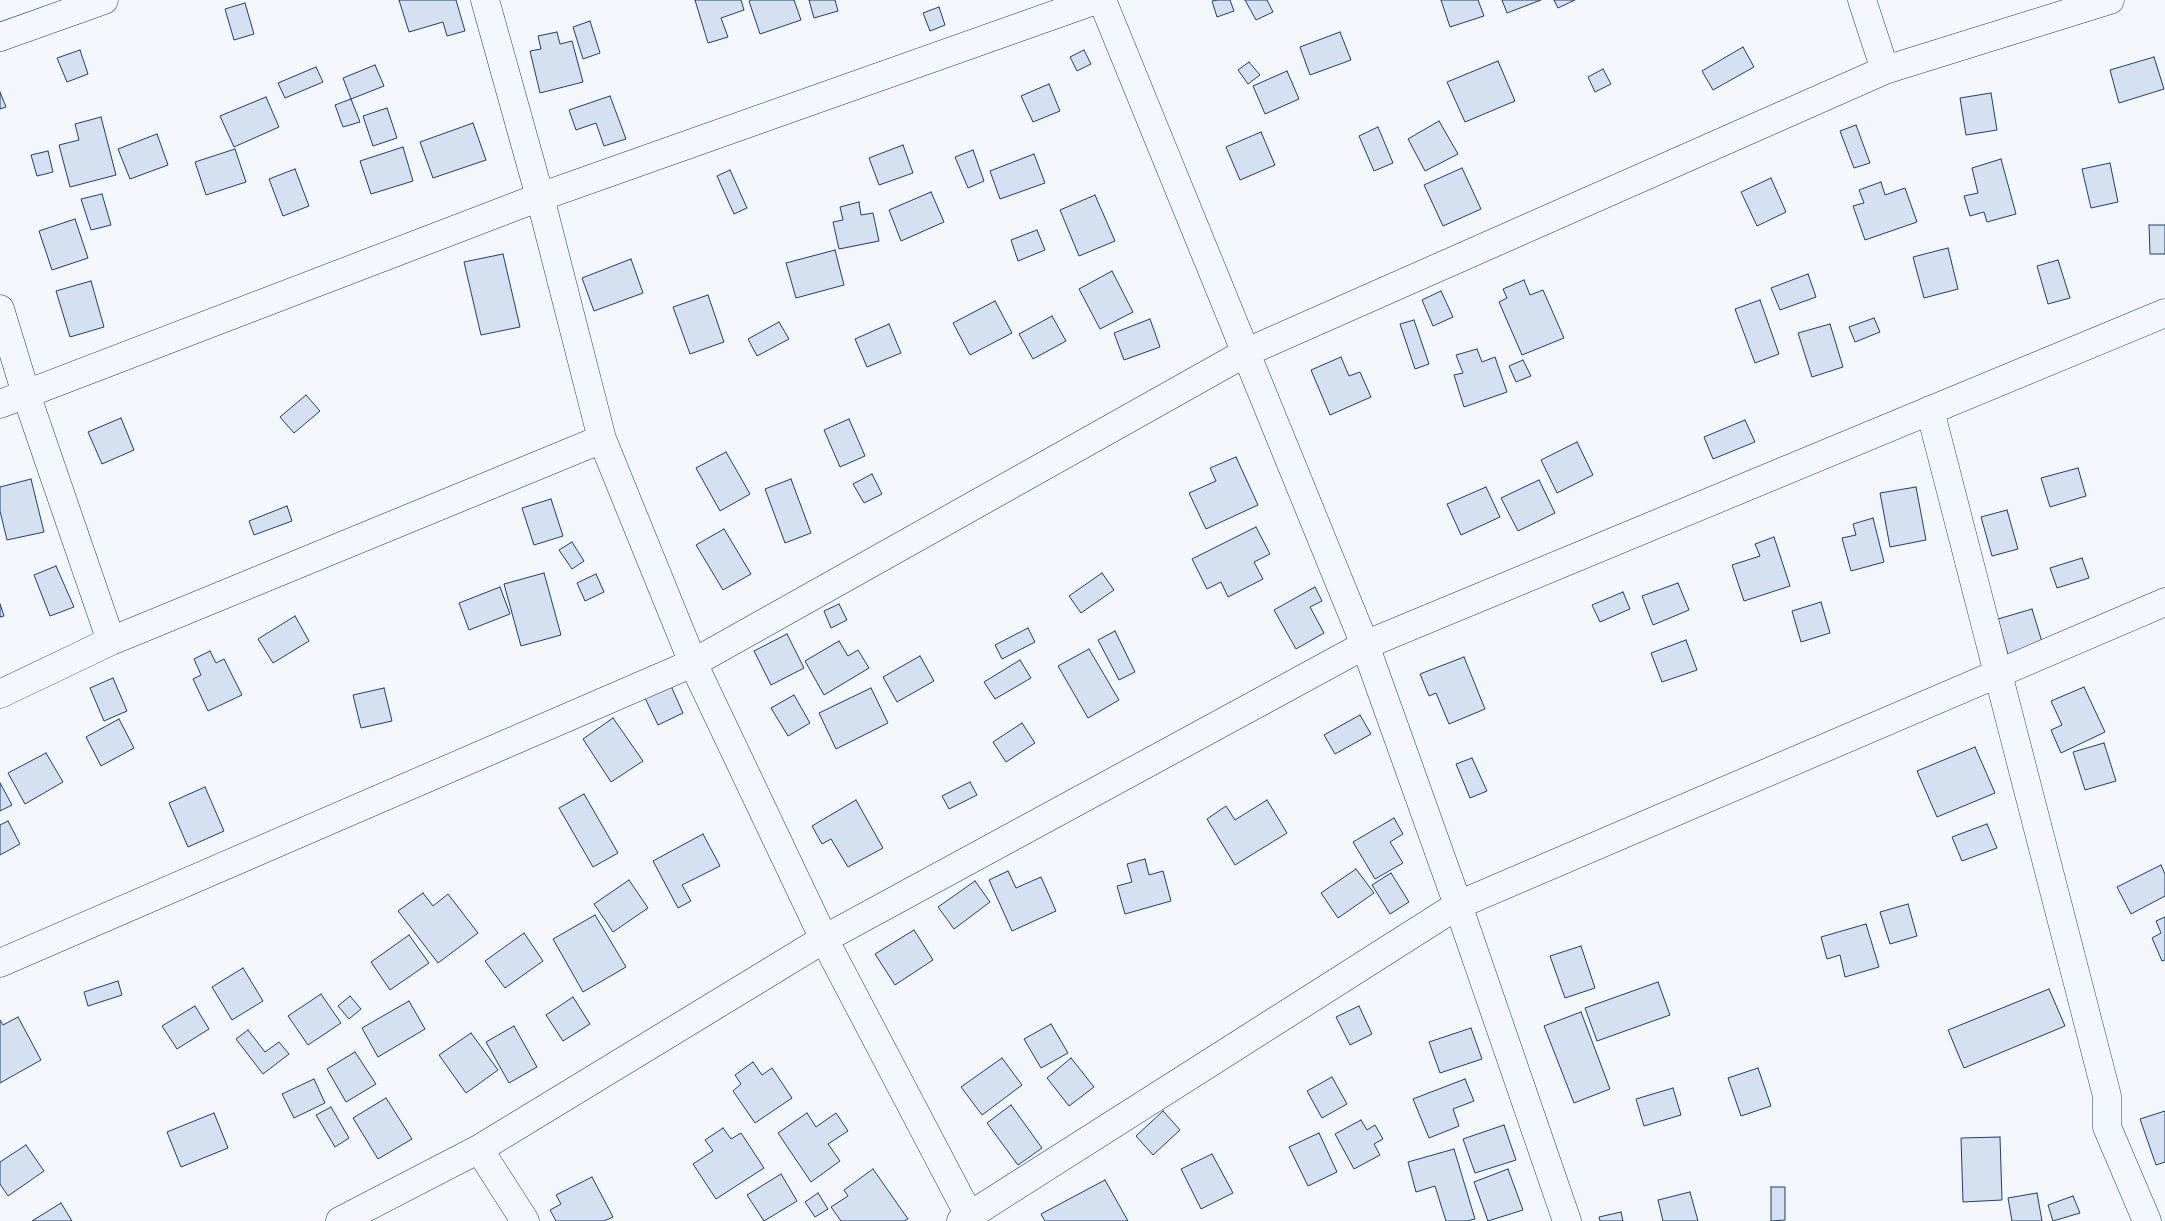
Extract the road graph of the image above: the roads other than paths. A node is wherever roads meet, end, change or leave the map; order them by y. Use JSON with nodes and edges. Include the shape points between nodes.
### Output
{"nodes":[{"id":1,"x":104,"y":0,"type":"edge"},
{"id":2,"x":485,"y":0,"type":"edge"},
{"id":3,"x":1096,"y":0,"type":"edge"},
{"id":4,"x":1102,"y":0,"type":"edge"},
{"id":5,"x":1862,"y":0,"type":"edge"},
{"id":6,"x":2110,"y":0,"type":"edge"},
{"id":7,"x":0,"y":37,"type":"edge"},
{"id":8,"x":1885,"y":70,"type":"junction"},
{"id":9,"x":540,"y":197,"type":"junction"},
{"id":10,"x":0,"y":309,"type":"edge"},
{"id":11,"x":2165,"y":313,"type":"edge"},
{"id":12,"x":1247,"y":352,"type":"junction"},
{"id":13,"x":26,"y":394,"type":"junction"},
{"id":14,"x":0,"y":404,"type":"edge"},
{"id":15,"x":1930,"y":410,"type":"junction"},
{"id":16,"x":602,"y":439,"type":"junction"},
{"id":17,"x":2165,"y":602,"type":"edge"},
{"id":18,"x":111,"y":641,"type":"junction"},
{"id":19,"x":1365,"y":645,"type":"junction"},
{"id":20,"x":693,"y":663,"type":"junction"},
{"id":21,"x":1998,"y":674,"type":"junction"},
{"id":22,"x":0,"y":694,"type":"edge"},
{"id":23,"x":1458,"y":905,"type":"junction"},
{"id":24,"x":824,"y":939,"type":"junction"},
{"id":25,"x":0,"y":963,"type":"edge"},
{"id":26,"x":479,"y":1149,"type":"junction"},
{"id":27,"x":968,"y":1219,"type":"edge"},
{"id":28,"x":340,"y":1221,"type":"edge"},
{"id":29,"x":525,"y":1221,"type":"edge"},
{"id":30,"x":1567,"y":1221,"type":"edge"},
{"id":31,"x":2147,"y":1221,"type":"edge"}],
"edges":[{"from":1,"to":7,"type":"street"},
{"from":2,"to":9,"type":"street"},
{"from":3,"to":9,"type":"street"},
{"from":4,"to":12,"type":"street"},
{"from":5,"to":8,"type":"street"},
{"from":6,"to":8,"type":"street"},
{"from":8,"to":12,"type":"street"},
{"from":9,"to":13,"type":"street"},
{"from":9,"to":16,"type":"street"},
{"from":10,"to":13,"type":"street"},
{"from":11,"to":15,"type":"street"},
{"from":12,"to":19,"type":"street"},
{"from":12,"to":20,"type":"street"},
{"from":13,"to":14,"type":"street"},
{"from":13,"to":18,"type":"street"},
{"from":15,"to":19,"type":"street"},
{"from":15,"to":21,"type":"street"},
{"from":16,"to":18,"type":"street"},
{"from":16,"to":20,"type":"street"},
{"from":17,"to":21,"type":"street"},
{"from":18,"to":22,"type":"street"},
{"from":19,"to":23,"type":"street"},
{"from":19,"to":24,"type":"street"},
{"from":20,"to":24,"type":"street"},
{"from":20,"to":25,"type":"street"},
{"from":21,"to":23,"type":"street"},
{"from":21,"to":31,"type":"street","via":[[2107,1096],[2107,1127]]},
{"from":23,"to":27,"type":"street"},
{"from":23,"to":30,"type":"street"},
{"from":24,"to":26,"type":"street"},
{"from":24,"to":27,"type":"street"},
{"from":26,"to":28,"type":"street"},
{"from":26,"to":29,"type":"street"}]}
